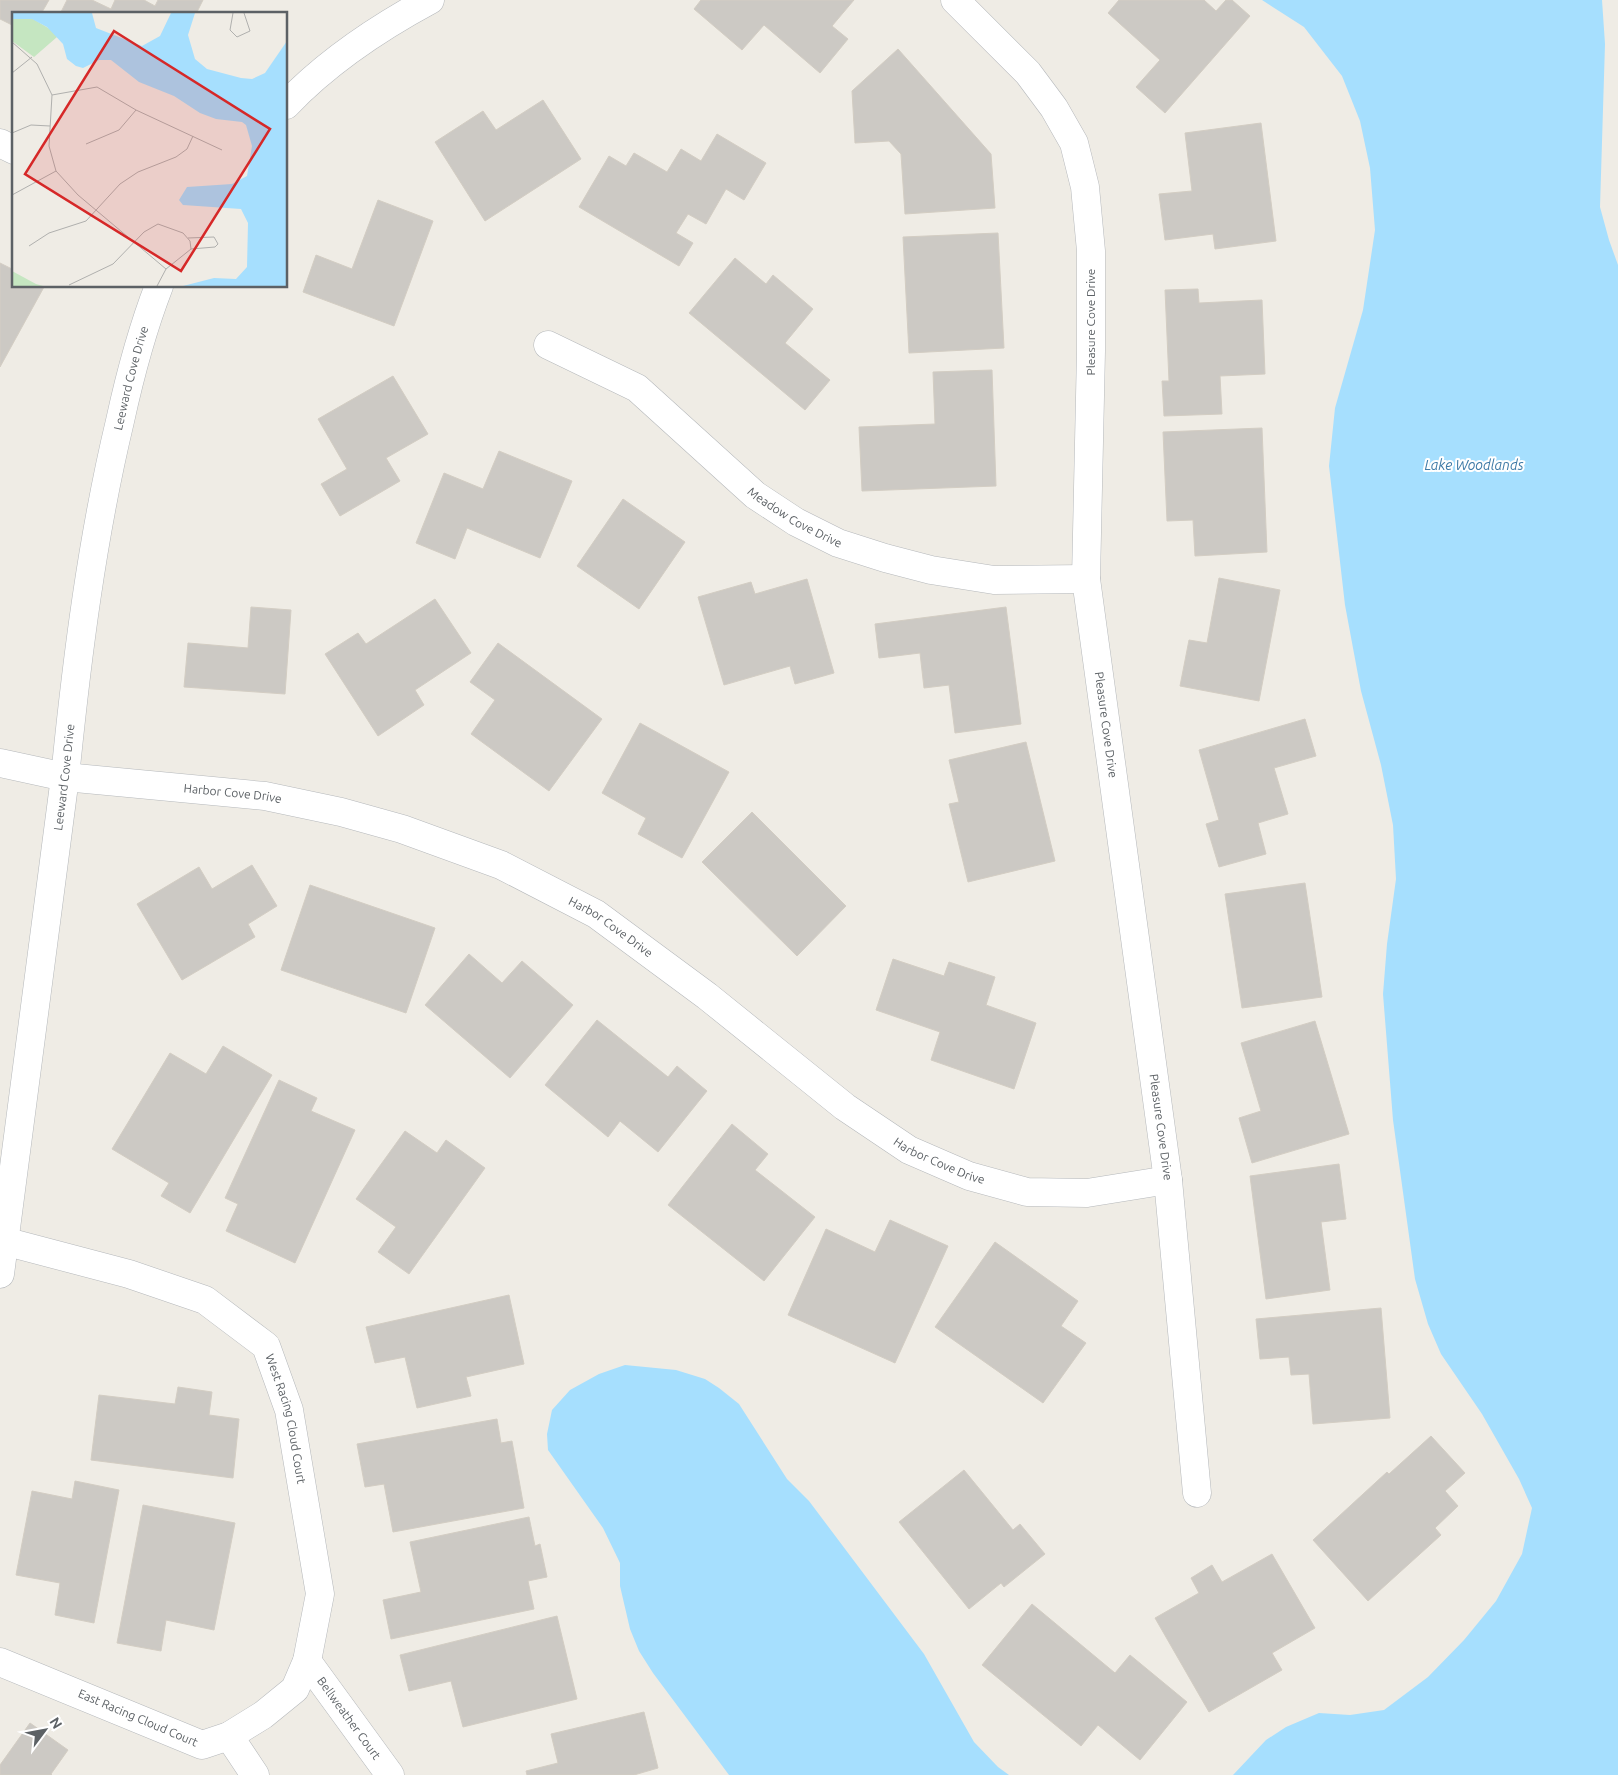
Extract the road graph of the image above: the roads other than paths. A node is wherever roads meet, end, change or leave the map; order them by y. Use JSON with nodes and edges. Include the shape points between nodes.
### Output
{"nodes":[{"id":1,"x":430,"y":0,"type":"edge"},
{"id":2,"x":955,"y":0,"type":"edge"},
{"id":3,"x":288,"y":103,"type":"edge"},
{"id":4,"x":0,"y":142,"type":"edge"},
{"id":5,"x":12,"y":149,"type":"edge"},
{"id":6,"x":158,"y":288,"type":"edge"},
{"id":7,"x":548,"y":346,"type":"dead end"},
{"id":8,"x":1086,"y":579,"type":"junction"},
{"id":9,"x":0,"y":764,"type":"edge"},
{"id":10,"x":65,"y":777,"type":"junction"},
{"id":11,"x":1168,"y":1180,"type":"junction"},
{"id":12,"x":3,"y":1240,"type":"edge"},
{"id":13,"x":0,"y":1274,"type":"edge"},
{"id":14,"x":1197,"y":1493,"type":"dead end"},
{"id":15,"x":0,"y":1662,"type":"edge"},
{"id":16,"x":307,"y":1662,"type":"junction"},
{"id":17,"x":228,"y":1736,"type":"junction"},
{"id":18,"x":255,"y":1775,"type":"edge"},
{"id":19,"x":390,"y":1775,"type":"edge"}],
"edges":[{"from":1,"to":3,"type":"street","via":[[397,17],[348,51],[306,84]]},
{"from":2,"to":8,"type":"street","name":"Pleasure Cove Drive","via":[[1028,73],[1054,108],[1074,143],[1085,187],[1091,251]]},
{"from":4,"to":5,"type":"street"},
{"from":6,"to":10,"type":"street","name":"Leeward Cove Drive","via":[[132,368],[94,542]]},
{"from":7,"to":8,"type":"street","name":"Meadow Cove Drive","via":[[637,388],[754,495],[796,522],[838,543],[931,570],[994,580]]},
{"from":8,"to":11,"type":"street","name":"Pleasure Cove Drive"},
{"from":9,"to":10,"type":"street","name":"Harbor Cove Drive"},
{"from":10,"to":11,"type":"street","name":"Harbor Cove Drive","via":[[265,796],[402,829],[502,865],[596,914],[707,996],[844,1107],[910,1150],[969,1176],[1027,1192],[1087,1193]]},
{"from":10,"to":12,"type":"street","name":"Leeward Cove Drive"},
{"from":11,"to":14,"type":"street","name":"Pleasure Cove Drive"},
{"from":12,"to":13,"type":"street","name":"Leeward Cove Drive"},
{"from":12,"to":16,"type":"street","name":"West Racing Cloud Court","via":[[129,1274],[204,1300],[266,1346],[289,1410],[320,1594]]},
{"from":15,"to":17,"type":"street","name":"East Racing Cloud Court","via":[[202,1746]]},
{"from":16,"to":17,"type":"street","name":"East Racing Cloud Court","via":[[294,1689],[263,1715]]},
{"from":16,"to":19,"type":"street","name":"Bellweather Court"},
{"from":17,"to":18,"type":"street"}]}
